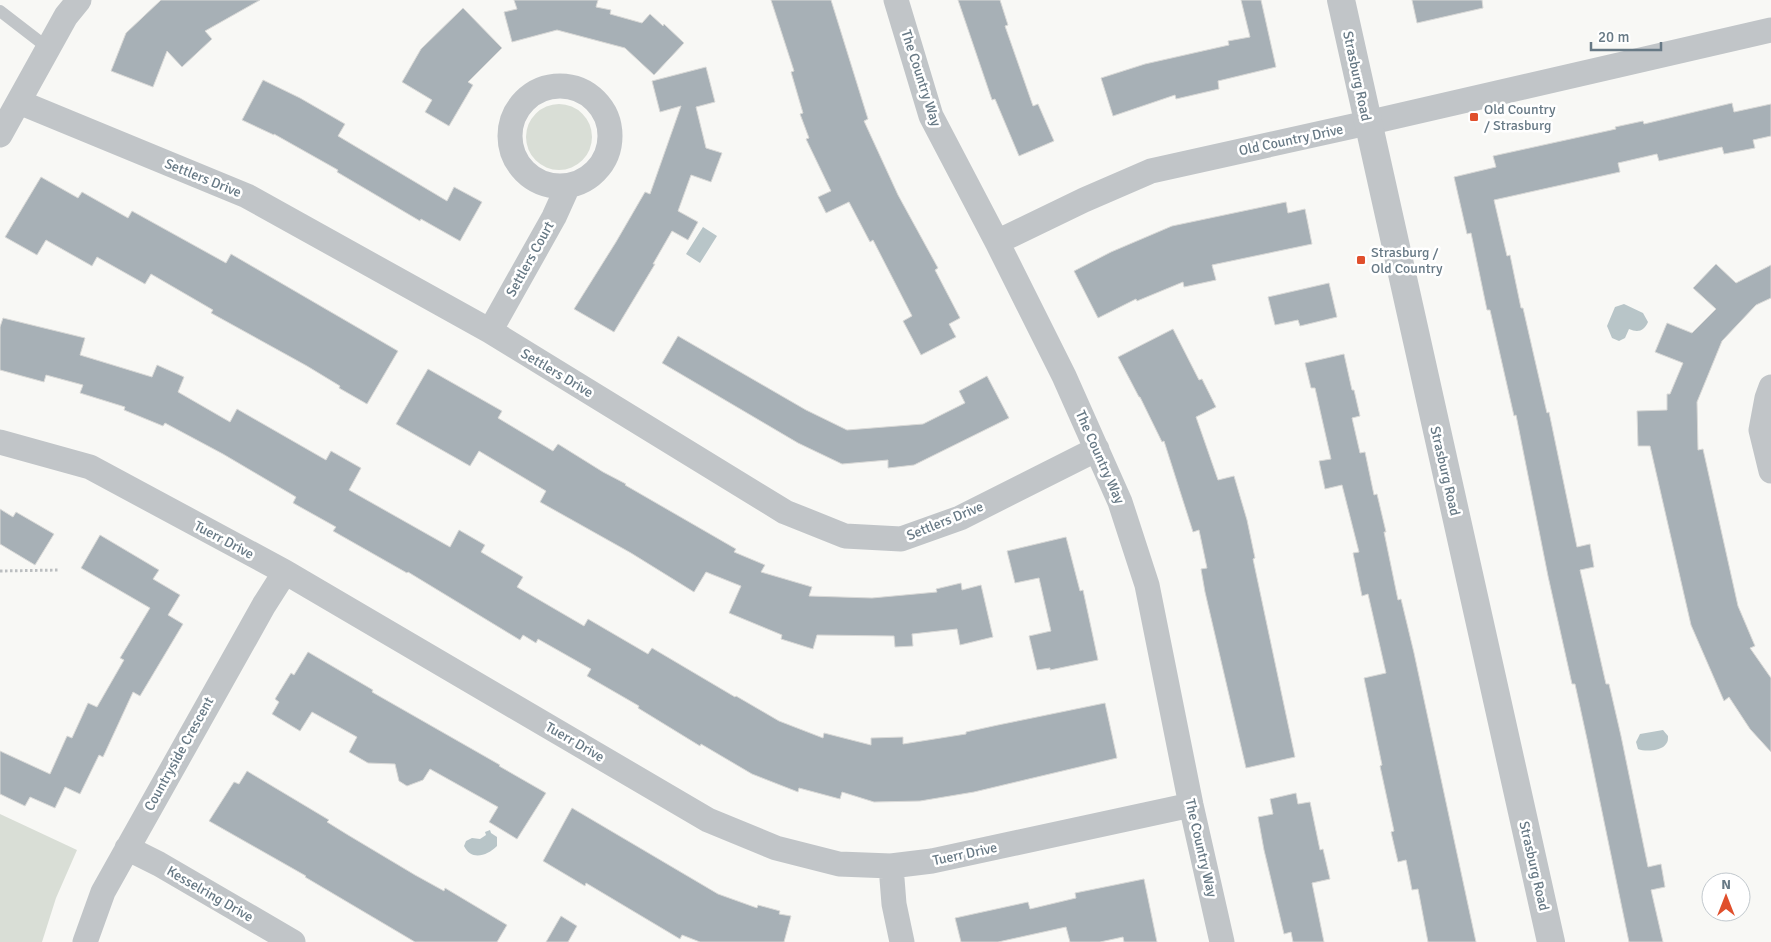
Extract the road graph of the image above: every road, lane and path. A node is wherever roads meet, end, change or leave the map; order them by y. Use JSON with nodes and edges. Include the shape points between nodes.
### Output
{"nodes":[{"id":1,"x":79,"y":0,"type":"edge"},
{"id":2,"x":896,"y":0,"type":"edge"},
{"id":3,"x":1341,"y":0,"type":"edge"},
{"id":4,"x":0,"y":11,"type":"edge"},
{"id":5,"x":1771,"y":30,"type":"edge"},
{"id":6,"x":48,"y":48,"type":"junction"},
{"id":7,"x":19,"y":102,"type":"junction"},
{"id":8,"x":1367,"y":123,"type":"junction"},
{"id":9,"x":0,"y":135,"type":"edge"},
{"id":10,"x":568,"y":186,"type":"junction"},
{"id":11,"x":997,"y":242,"type":"junction"},
{"id":12,"x":490,"y":331,"type":"junction"},
{"id":13,"x":1771,"y":387,"type":"edge"},
{"id":14,"x":0,"y":442,"type":"edge"},
{"id":15,"x":1097,"y":449,"type":"junction"},
{"id":16,"x":1771,"y":471,"type":"edge"},
{"id":17,"x":60,"y":570,"type":"dead end"},
{"id":18,"x":0,"y":571,"type":"edge"},
{"id":19,"x":285,"y":572,"type":"junction"},
{"id":20,"x":1191,"y":805,"type":"junction"},
{"id":21,"x":127,"y":848,"type":"junction"},
{"id":22,"x":891,"y":866,"type":"junction"},
{"id":23,"x":85,"y":942,"type":"edge"},
{"id":24,"x":293,"y":942,"type":"edge"},
{"id":25,"x":902,"y":942,"type":"edge"},
{"id":26,"x":1222,"y":942,"type":"edge"},
{"id":27,"x":1551,"y":942,"type":"edge"}],
"edges":[{"from":1,"to":6,"type":"street"},
{"from":2,"to":11,"type":"street","name":"The Country Way","via":[[931,116]]},
{"from":3,"to":8,"type":"street","name":"Strasburg Road"},
{"from":4,"to":6,"type":"lane"},
{"from":5,"to":8,"type":"street","name":"Old Country Drive"},
{"from":6,"to":7,"type":"street"},
{"from":7,"to":9,"type":"street"},
{"from":7,"to":12,"type":"street","name":"Settlers Drive","via":[[247,196]]},
{"from":8,"to":11,"type":"street","name":"Old Country Drive","via":[[1151,171]]},
{"from":8,"to":27,"type":"street","name":"Strasburg Road"},
{"from":10,"to":10,"type":"street","via":[[588,178],[603,163],[610,143],[608,121],[600,105],[585,92],[568,86],[548,87],[531,94],[518,108],[510,126],[510,145],[517,164],[530,178],[548,186]]},
{"from":10,"to":12,"type":"street","name":"Settlers Court"},
{"from":11,"to":15,"type":"street","name":"The Country Way"},
{"from":12,"to":15,"type":"street","name":"Settlers Drive","via":[[785,512],[845,536],[901,539],[960,518]]},
{"from":13,"to":16,"type":"street","via":[[1761,430]]},
{"from":14,"to":19,"type":"street","name":"Tuerr Drive","via":[[90,467]]},
{"from":15,"to":20,"type":"street","name":"The Country Way","via":[[1120,502],[1146,585]]},
{"from":17,"to":18,"type":"path"},
{"from":19,"to":21,"type":"street","name":"Countryside Crescent"},
{"from":19,"to":22,"type":"street","name":"Tuerr Drive","via":[[708,820],[776,848],[839,864]]},
{"from":20,"to":22,"type":"street","name":"Tuerr Drive","via":[[932,861]]},
{"from":20,"to":26,"type":"street","name":"The Country Way"},
{"from":21,"to":23,"type":"street","name":"Countryside Crescent","via":[[103,892]]},
{"from":21,"to":24,"type":"street","name":"Kesselring Drive"},
{"from":22,"to":25,"type":"street"}]}
